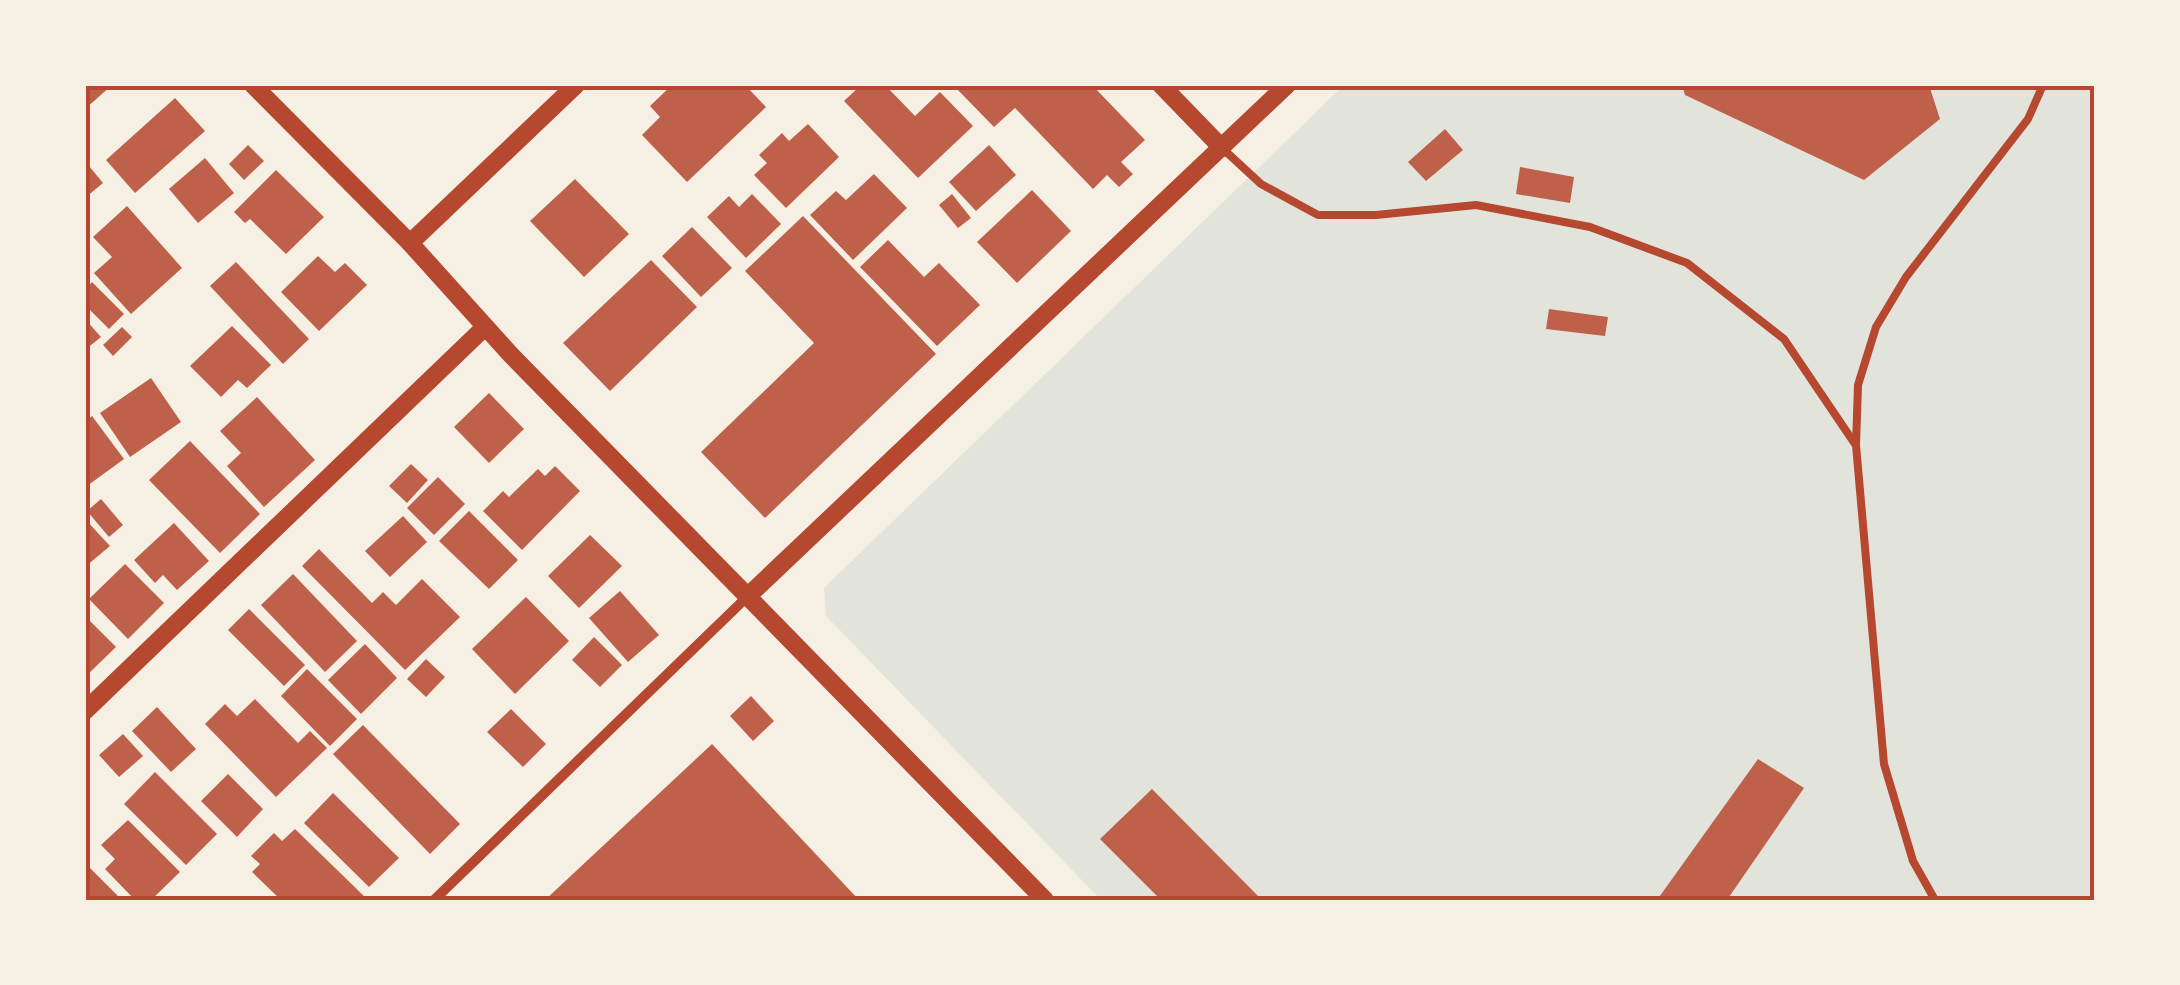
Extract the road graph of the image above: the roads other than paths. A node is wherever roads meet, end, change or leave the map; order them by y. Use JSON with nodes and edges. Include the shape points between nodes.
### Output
{"nodes":[{"id":1,"x":253,"y":85,"type":"edge"},
{"id":2,"x":576,"y":85,"type":"edge"},
{"id":3,"x":1161,"y":85,"type":"edge"},
{"id":4,"x":1287,"y":85,"type":"edge"},
{"id":5,"x":2043,"y":85,"type":"edge"},
{"id":6,"x":1222,"y":148,"type":"junction"},
{"id":7,"x":410,"y":243,"type":"junction"},
{"id":8,"x":485,"y":328,"type":"junction"},
{"id":9,"x":1856,"y":445,"type":"junction"},
{"id":10,"x":748,"y":596,"type":"junction"},
{"id":11,"x":85,"y":711,"type":"edge"},
{"id":12,"x":434,"y":900,"type":"edge"},
{"id":13,"x":1045,"y":900,"type":"edge"},
{"id":14,"x":1935,"y":900,"type":"edge"}],
"edges":[{"from":1,"to":7,"type":"street"},
{"from":2,"to":7,"type":"street"},
{"from":3,"to":6,"type":"street"},
{"from":4,"to":6,"type":"street"},
{"from":5,"to":9,"type":"lane","via":[[2028,118],[1906,277],[1876,327],[1858,385]]},
{"from":6,"to":9,"type":"lane","via":[[1261,184],[1318,215],[1476,205],[1590,227],[1687,262],[1784,339]]},
{"from":6,"to":10,"type":"street"},
{"from":7,"to":8,"type":"street"},
{"from":8,"to":10,"type":"street"},
{"from":8,"to":11,"type":"street"},
{"from":9,"to":14,"type":"lane","via":[[1884,764],[1912,861]]},
{"from":10,"to":12,"type":"street"},
{"from":10,"to":13,"type":"street"}]}
